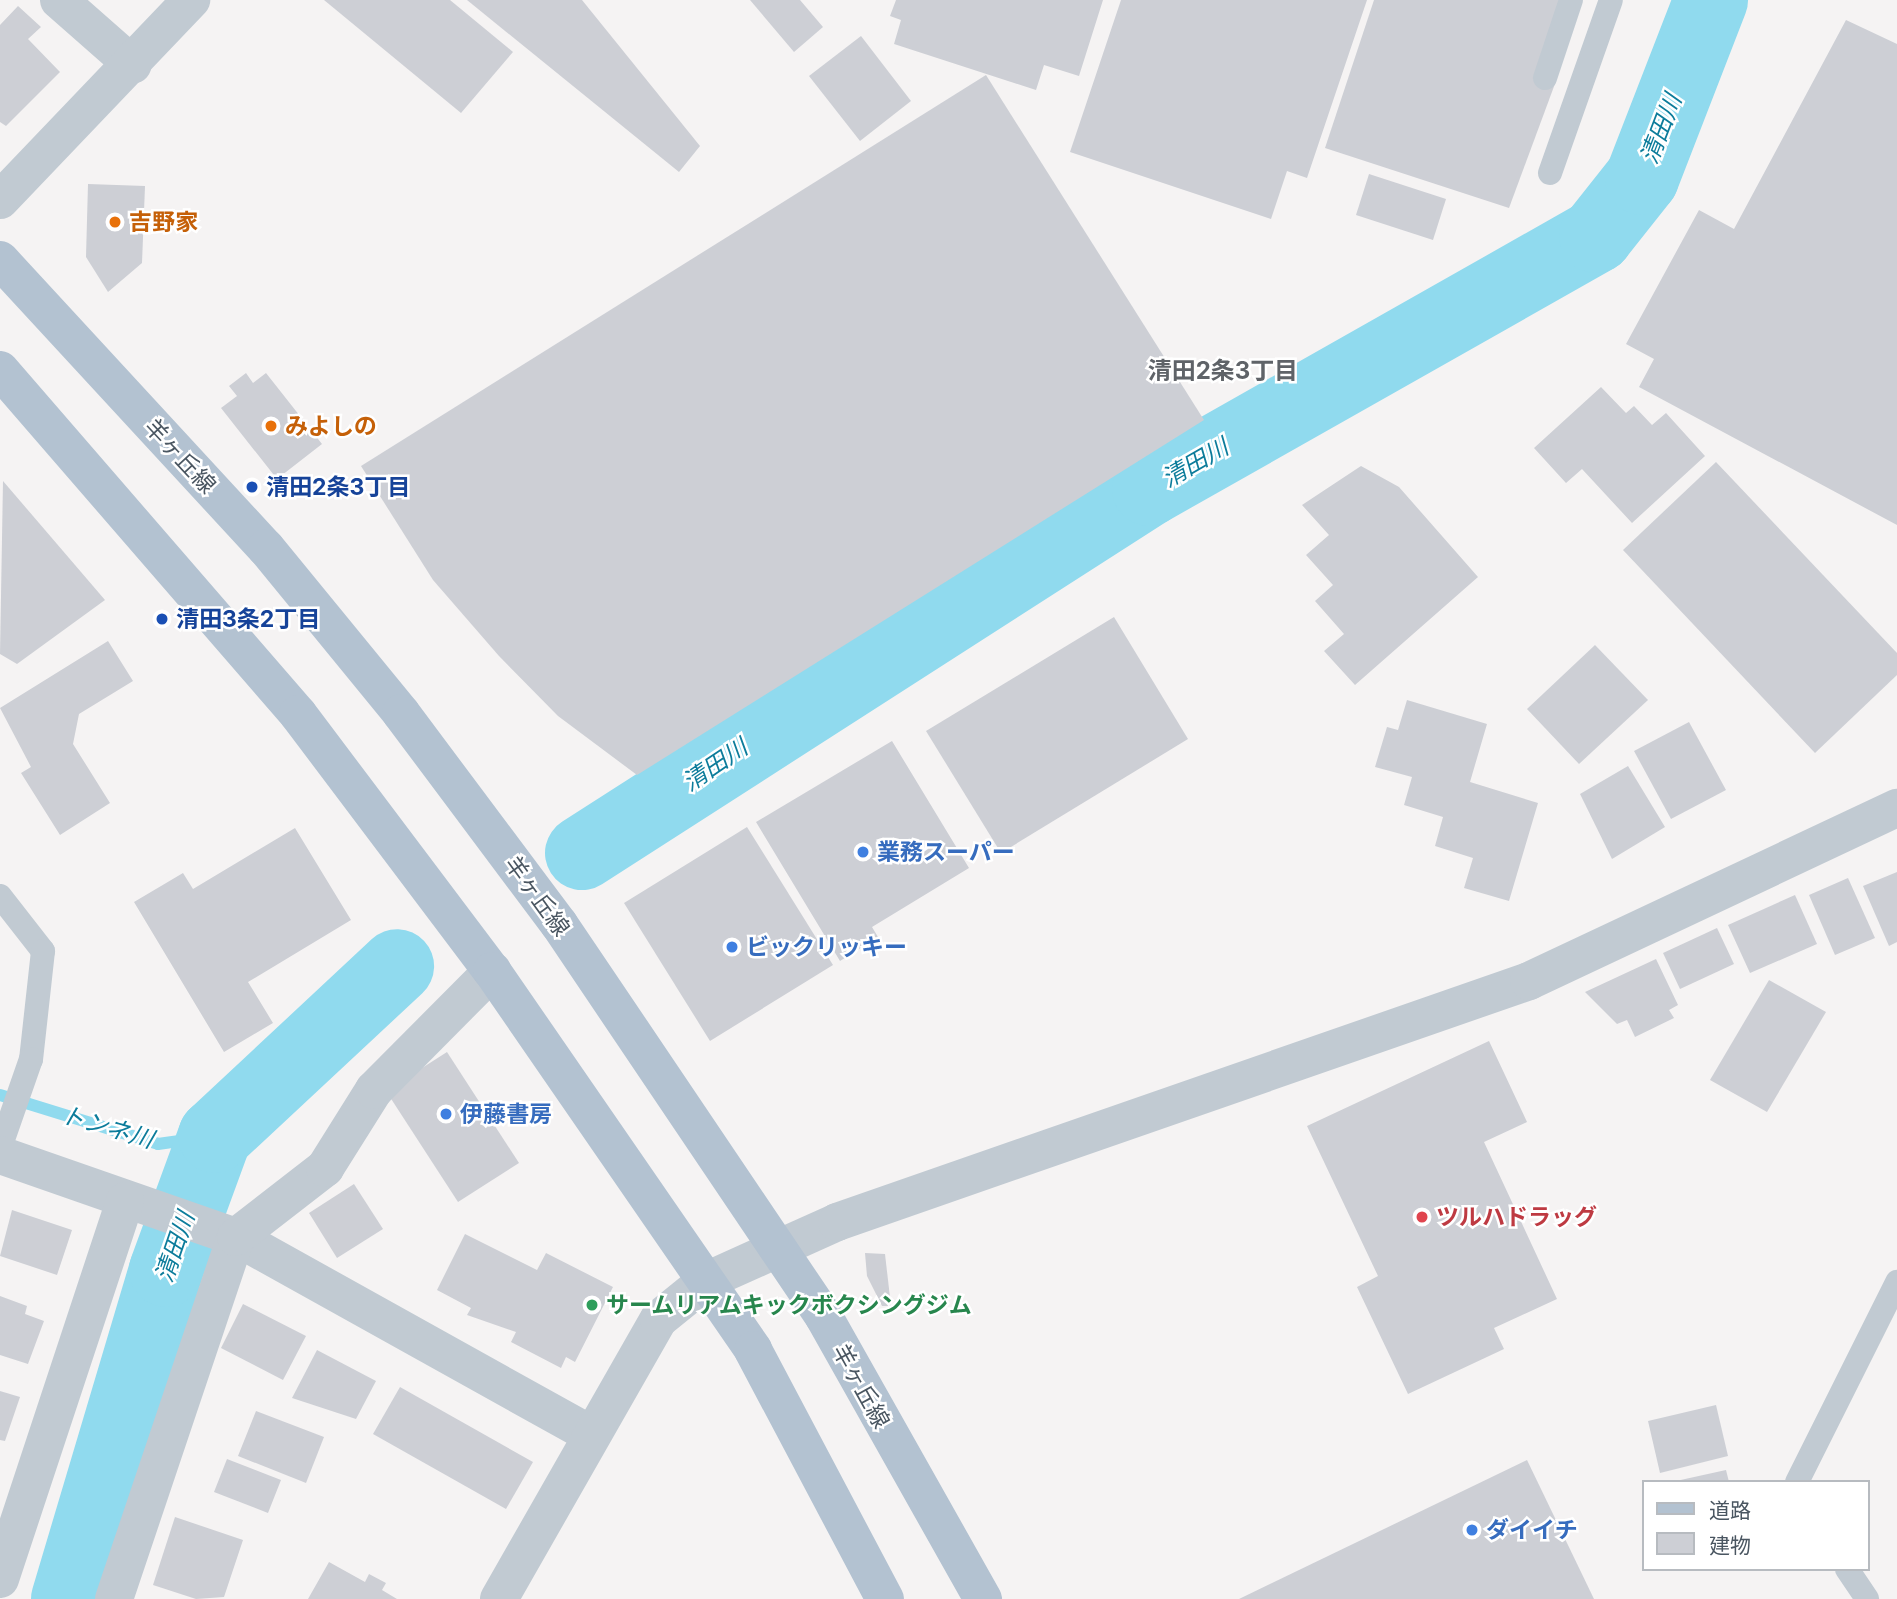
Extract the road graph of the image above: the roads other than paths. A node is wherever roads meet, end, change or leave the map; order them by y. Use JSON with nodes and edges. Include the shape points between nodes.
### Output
{"nodes":[{"id":1,"x":59,"y":0,"type":"edge"},
{"id":2,"x":191,"y":0,"type":"edge"},
{"id":3,"x":1571,"y":0,"type":"edge"},
{"id":4,"x":1611,"y":0,"type":"edge"},
{"id":5,"x":133,"y":65,"type":"junction"},
{"id":6,"x":1545,"y":78,"type":"dead end"},
{"id":7,"x":1550,"y":173,"type":"dead end"},
{"id":8,"x":0,"y":200,"type":"edge"},
{"id":9,"x":0,"y":260,"type":"edge"},
{"id":10,"x":0,"y":370,"type":"edge"},
{"id":11,"x":1897,"y":808,"type":"edge"},
{"id":12,"x":0,"y":896,"type":"edge"},
{"id":13,"x":492,"y":971,"type":"junction"},
{"id":14,"x":0,"y":1148,"type":"edge"},
{"id":15,"x":0,"y":1155,"type":"edge"},
{"id":16,"x":142,"y":1207,"type":"junction"},
{"id":17,"x":222,"y":1233,"type":"junction"},
{"id":18,"x":777,"y":1247,"type":"junction"},
{"id":19,"x":706,"y":1280,"type":"junction"},
{"id":20,"x":1897,"y":1282,"type":"edge"},
{"id":21,"x":590,"y":1434,"type":"junction"},
{"id":22,"x":1798,"y":1480,"type":"edge"},
{"id":23,"x":1848,"y":1571,"type":"edge"},
{"id":24,"x":0,"y":1579,"type":"edge"},
{"id":25,"x":114,"y":1599,"type":"edge"},
{"id":26,"x":499,"y":1599,"type":"edge"},
{"id":27,"x":885,"y":1599,"type":"edge"},
{"id":28,"x":983,"y":1599,"type":"edge"},
{"id":29,"x":1867,"y":1599,"type":"edge"}],
"edges":[{"from":1,"to":5,"type":"street"},
{"from":2,"to":5,"type":"street"},
{"from":3,"to":6,"type":"lane"},
{"from":4,"to":7,"type":"lane"},
{"from":5,"to":8,"type":"street"},
{"from":9,"to":18,"type":"main road","name":"羊ヶ丘線","via":[[266,548],[401,713],[558,924]]},
{"from":10,"to":13,"type":"main road","via":[[298,714]]},
{"from":11,"to":18,"type":"street","via":[[1530,981]]},
{"from":12,"to":14,"type":"lane","via":[[43,951],[31,1059]]},
{"from":13,"to":17,"type":"street","via":[[374,1090],[325,1168]]},
{"from":13,"to":19,"type":"main road"},
{"from":15,"to":16,"type":"street"},
{"from":16,"to":17,"type":"street"},
{"from":16,"to":24,"type":"street"},
{"from":17,"to":21,"type":"street"},
{"from":17,"to":25,"type":"street"},
{"from":18,"to":19,"type":"street"},
{"from":18,"to":28,"type":"main road","name":"羊ヶ丘線","via":[[824,1317]]},
{"from":19,"to":21,"type":"street","via":[[659,1319]]},
{"from":19,"to":27,"type":"main road","via":[[753,1350]]},
{"from":20,"to":22,"type":"lane"},
{"from":21,"to":26,"type":"street"},
{"from":23,"to":29,"type":"lane"}]}
